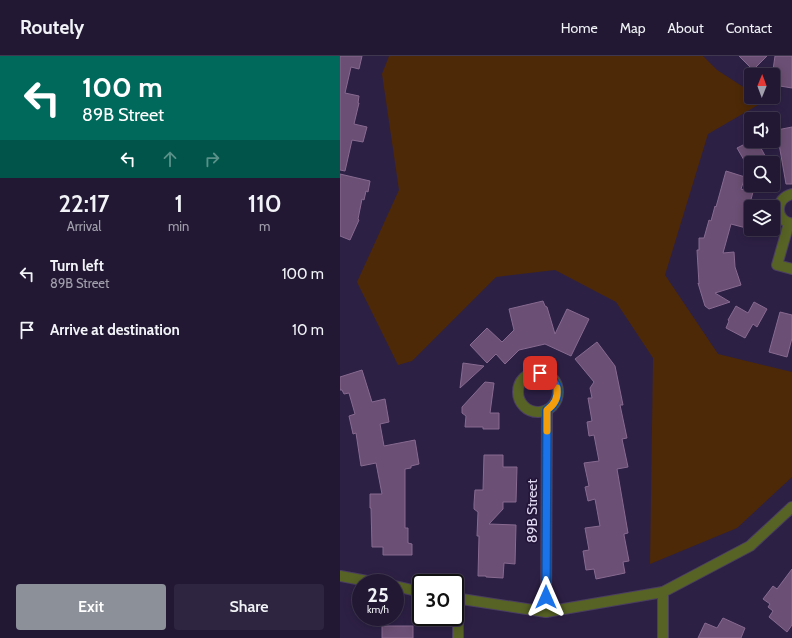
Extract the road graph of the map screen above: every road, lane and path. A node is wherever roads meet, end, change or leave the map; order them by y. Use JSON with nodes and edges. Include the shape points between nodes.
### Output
{"nodes":[{"id":1,"x":792,"y":194,"type":"edge"},
{"id":2,"x":790,"y":224,"type":"edge"},
{"id":3,"x":792,"y":269,"type":"edge"},
{"id":4,"x":547,"y":410,"type":"dead end"},
{"id":5,"x":792,"y":507,"type":"edge"},
{"id":6,"x":340,"y":576,"type":"edge"},
{"id":7,"x":352,"y":578,"type":"edge"},
{"id":8,"x":663,"y":592,"type":"junction"},
{"id":9,"x":464,"y":600,"type":"edge"},
{"id":10,"x":546,"y":612,"type":"junction"},
{"id":11,"x":458,"y":626,"type":"edge"},
{"id":12,"x":458,"y":638,"type":"edge"},
{"id":13,"x":663,"y":638,"type":"edge"}],
"edges":[{"from":1,"to":2,"type":"street","via":[[782,199],[778,208],[781,218]]},
{"from":2,"to":3,"type":"street","via":[[777,265]]},
{"from":4,"to":10,"type":"street","name":"89B Street"},
{"from":5,"to":8,"type":"street","via":[[750,546]]},
{"from":6,"to":7,"type":"street"},
{"from":8,"to":10,"type":"street"},
{"from":8,"to":13,"type":"street"},
{"from":9,"to":10,"type":"street"},
{"from":11,"to":12,"type":"street"}]}
